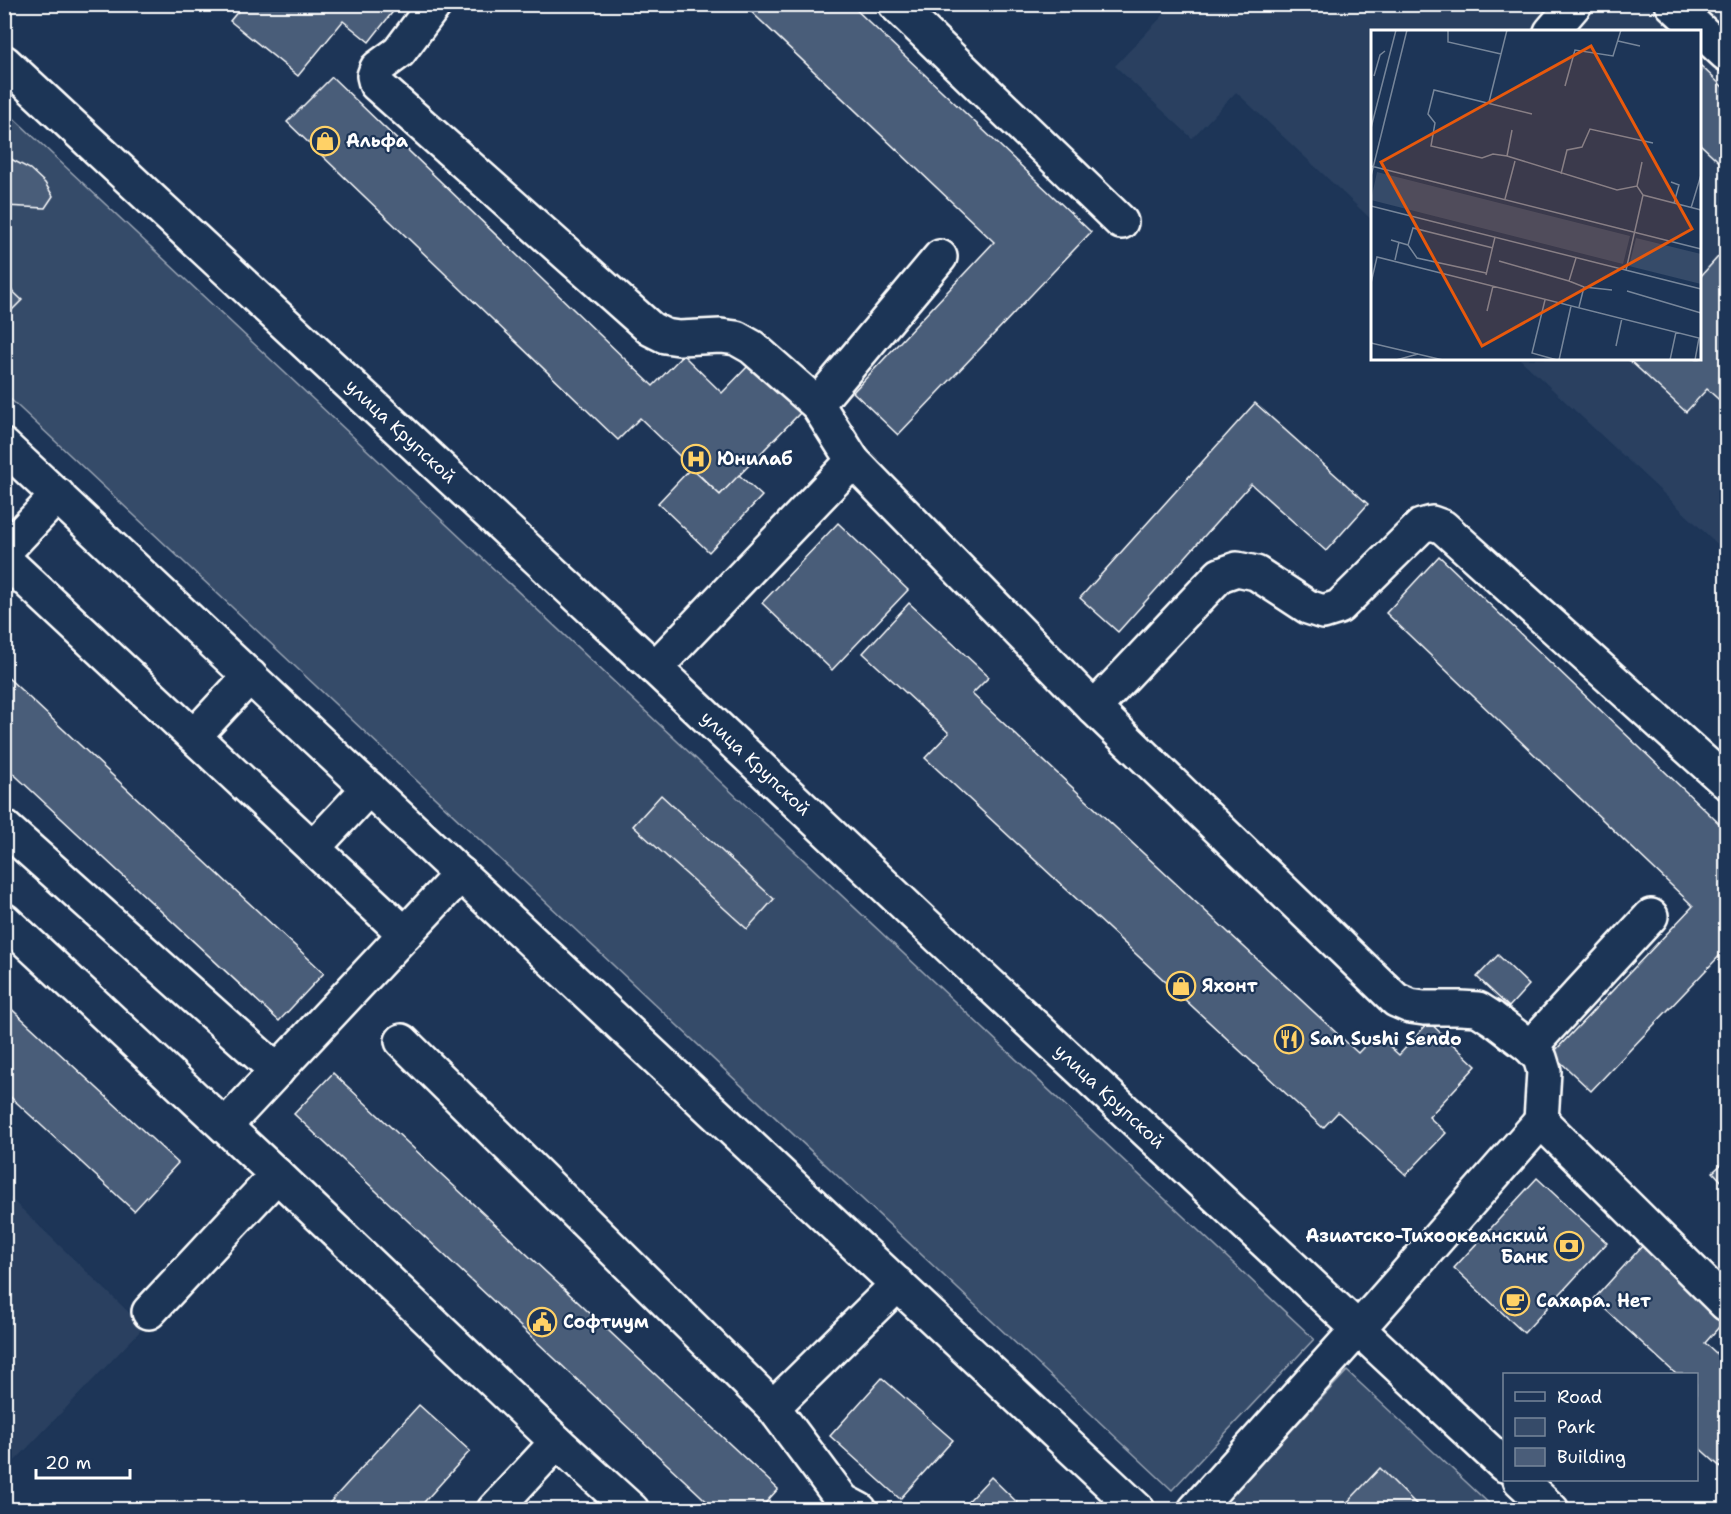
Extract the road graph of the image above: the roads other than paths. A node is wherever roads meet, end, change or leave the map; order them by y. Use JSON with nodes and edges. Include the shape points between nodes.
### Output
{"nodes":[{"id":1,"x":435,"y":4,"type":"edge"},
{"id":2,"x":895,"y":4,"type":"edge"},
{"id":3,"x":1575,"y":4,"type":"edge"},
{"id":4,"x":1672,"y":4,"type":"edge"},
{"id":5,"x":1553,"y":30,"type":"edge"},
{"id":6,"x":1700,"y":30,"type":"edge"},
{"id":7,"x":1701,"y":31,"type":"edge"},
{"id":8,"x":1726,"y":54,"type":"edge"},
{"id":9,"x":4,"y":62,"type":"edge"},
{"id":10,"x":1121,"y":222,"type":"dead end"},
{"id":11,"x":940,"y":257,"type":"dead end"},
{"id":12,"x":817,"y":404,"type":"junction"},
{"id":13,"x":4,"y":446,"type":"edge"},
{"id":14,"x":853,"y":461,"type":"junction"},
{"id":15,"x":58,"y":495,"type":"junction"},
{"id":16,"x":4,"y":552,"type":"edge"},
{"id":17,"x":4,"y":559,"type":"edge"},
{"id":18,"x":656,"y":668,"type":"junction"},
{"id":19,"x":250,"y":676,"type":"junction"},
{"id":20,"x":1094,"y":708,"type":"junction"},
{"id":21,"x":194,"y":736,"type":"junction"},
{"id":22,"x":1726,"y":782,"type":"edge"},
{"id":23,"x":369,"y":788,"type":"junction"},
{"id":24,"x":4,"y":826,"type":"edge"},
{"id":25,"x":313,"y":848,"type":"junction"},
{"id":26,"x":461,"y":874,"type":"junction"},
{"id":27,"x":1651,"y":916,"type":"dead end"},
{"id":28,"x":4,"y":920,"type":"edge"},
{"id":29,"x":405,"y":934,"type":"junction"},
{"id":30,"x":402,"y":1041,"type":"dead end"},
{"id":31,"x":1530,"y":1047,"type":"junction"},
{"id":32,"x":277,"y":1071,"type":"junction"},
{"id":33,"x":1541,"y":1121,"type":"junction"},
{"id":34,"x":225,"y":1126,"type":"junction"},
{"id":35,"x":278,"y":1175,"type":"junction"},
{"id":36,"x":898,"y":1284,"type":"junction"},
{"id":37,"x":1720,"y":1284,"type":"edge"},
{"id":38,"x":149,"y":1312,"type":"dead end"},
{"id":39,"x":1359,"y":1328,"type":"junction"},
{"id":40,"x":773,"y":1407,"type":"junction"},
{"id":41,"x":557,"y":1442,"type":"junction"},
{"id":42,"x":1503,"y":1464,"type":"edge"},
{"id":43,"x":1522,"y":1481,"type":"edge"},
{"id":44,"x":846,"y":1507,"type":"edge"},
{"id":45,"x":494,"y":1509,"type":"edge"},
{"id":46,"x":632,"y":1509,"type":"edge"},
{"id":47,"x":1138,"y":1509,"type":"edge"},
{"id":48,"x":1195,"y":1509,"type":"edge"},
{"id":49,"x":1552,"y":1509,"type":"edge"}],
"edges":[{"from":1,"to":12,"type":"main road","via":[[399,52],[377,68],[376,84],[651,329],[679,338],[736,338],[752,347]]},
{"from":2,"to":10,"type":"main road"},
{"from":3,"to":5,"type":"main road"},
{"from":4,"to":6,"type":"main road"},
{"from":7,"to":8,"type":"main road"},
{"from":9,"to":18,"type":"main road","name":"улица Крупской"},
{"from":11,"to":12,"type":"main road"},
{"from":12,"to":14,"type":"main road"},
{"from":13,"to":15,"type":"main road"},
{"from":14,"to":18,"type":"main road"},
{"from":14,"to":20,"type":"main road"},
{"from":15,"to":16,"type":"main road"},
{"from":15,"to":19,"type":"main road"},
{"from":17,"to":21,"type":"main road"},
{"from":18,"to":39,"type":"main road","name":"улица Крупской"},
{"from":19,"to":21,"type":"main road"},
{"from":19,"to":23,"type":"main road"},
{"from":20,"to":22,"type":"main road","via":[[1220,575],[1237,570],[1256,573],[1308,607],[1323,612],[1339,607],[1420,526],[1432,523],[1443,527]]},
{"from":20,"to":31,"type":"main road","via":[[1396,1000],[1424,1008],[1478,1009]]},
{"from":21,"to":25,"type":"main road"},
{"from":23,"to":25,"type":"main road"},
{"from":23,"to":26,"type":"main road"},
{"from":24,"to":32,"type":"main road"},
{"from":25,"to":29,"type":"main road"},
{"from":26,"to":29,"type":"main road"},
{"from":26,"to":36,"type":"main road"},
{"from":27,"to":31,"type":"main road"},
{"from":28,"to":34,"type":"main road"},
{"from":29,"to":32,"type":"main road"},
{"from":30,"to":40,"type":"main road"},
{"from":31,"to":33,"type":"main road","via":[[1540,1058],[1544,1071]]},
{"from":32,"to":34,"type":"main road"},
{"from":33,"to":37,"type":"main road"},
{"from":33,"to":39,"type":"main road"},
{"from":34,"to":35,"type":"main road"},
{"from":35,"to":38,"type":"main road"},
{"from":35,"to":41,"type":"main road"},
{"from":36,"to":40,"type":"main road"},
{"from":36,"to":47,"type":"main road"},
{"from":39,"to":42,"type":"main road","name":"улица Крупской"},
{"from":39,"to":48,"type":"main road"},
{"from":40,"to":44,"type":"main road"},
{"from":41,"to":45,"type":"main road"},
{"from":41,"to":46,"type":"main road"},
{"from":43,"to":49,"type":"main road"}]}
